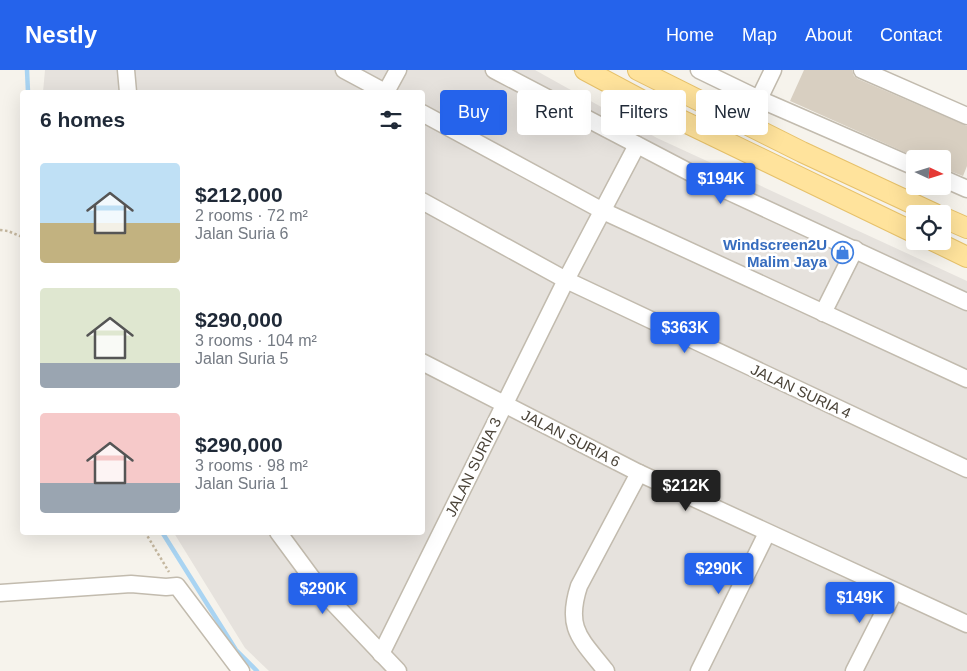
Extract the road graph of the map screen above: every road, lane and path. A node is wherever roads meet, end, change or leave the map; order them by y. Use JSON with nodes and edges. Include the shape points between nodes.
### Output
{"nodes":[{"id":1,"x":126,"y":70,"type":"edge"},
{"id":2,"x":344,"y":70,"type":"edge"},
{"id":3,"x":398,"y":70,"type":"edge"},
{"id":4,"x":494,"y":70,"type":"edge"},
{"id":5,"x":638,"y":70,"type":"edge"},
{"id":6,"x":699,"y":70,"type":"edge"},
{"id":7,"x":773,"y":70,"type":"edge"},
{"id":8,"x":862,"y":70,"type":"edge"},
{"id":9,"x":591,"y":71,"type":"edge"},
{"id":10,"x":128,"y":90,"type":"edge"},
{"id":11,"x":381,"y":90,"type":"edge"},
{"id":12,"x":386,"y":90,"type":"edge"},
{"id":13,"x":740,"y":90,"type":"edge"},
{"id":14,"x":763,"y":90,"type":"edge"},
{"id":15,"x":768,"y":103,"type":"edge"},
{"id":16,"x":425,"y":115,"type":"edge"},
{"id":17,"x":967,"y":116,"type":"edge"},
{"id":18,"x":637,"y":145,"type":"junction"},
{"id":19,"x":906,"y":163,"type":"edge"},
{"id":20,"x":951,"y":182,"type":"edge"},
{"id":21,"x":967,"y":189,"type":"edge"},
{"id":22,"x":425,"y":203,"type":"edge"},
{"id":23,"x":916,"y":205,"type":"edge"},
{"id":24,"x":602,"y":211,"type":"junction"},
{"id":25,"x":951,"y":221,"type":"edge"},
{"id":26,"x":906,"y":228,"type":"edge"},
{"id":27,"x":967,"y":228,"type":"edge"},
{"id":28,"x":0,"y":230,"type":"edge"},
{"id":29,"x":20,"y":236,"type":"edge"},
{"id":30,"x":855,"y":249,"type":"junction"},
{"id":31,"x":951,"y":249,"type":"edge"},
{"id":32,"x":967,"y":257,"type":"edge"},
{"id":33,"x":566,"y":280,"type":"junction"},
{"id":34,"x":967,"y":302,"type":"edge"},
{"id":35,"x":823,"y":313,"type":"junction"},
{"id":36,"x":425,"y":364,"type":"edge"},
{"id":37,"x":967,"y":379,"type":"edge"},
{"id":38,"x":504,"y":404,"type":"junction"},
{"id":39,"x":967,"y":469,"type":"edge"},
{"id":40,"x":639,"y":472,"type":"junction"},
{"id":41,"x":767,"y":533,"type":"junction"},
{"id":42,"x":148,"y":535,"type":"edge"},
{"id":43,"x":280,"y":535,"type":"edge"},
{"id":44,"x":177,"y":586,"type":"junction"},
{"id":45,"x":894,"y":592,"type":"junction"},
{"id":46,"x":0,"y":593,"type":"edge"},
{"id":47,"x":967,"y":624,"type":"edge"},
{"id":48,"x":382,"y":654,"type":"junction"},
{"id":49,"x":241,"y":671,"type":"edge"},
{"id":50,"x":398,"y":671,"type":"edge"},
{"id":51,"x":606,"y":671,"type":"edge"},
{"id":52,"x":699,"y":671,"type":"edge"},
{"id":53,"x":854,"y":671,"type":"edge"}],
"edges":[{"from":1,"to":10,"type":"street"},
{"from":2,"to":11,"type":"street"},
{"from":3,"to":12,"type":"street"},
{"from":4,"to":18,"type":"street"},
{"from":5,"to":23,"type":"main road"},
{"from":6,"to":13,"type":"street"},
{"from":7,"to":14,"type":"street"},
{"from":8,"to":17,"type":"street"},
{"from":9,"to":26,"type":"main road","via":[[669,114]]},
{"from":15,"to":19,"type":"street"},
{"from":16,"to":24,"type":"street"},
{"from":18,"to":24,"type":"street","name":"JALAN SURIA 3"},
{"from":18,"to":30,"type":"street","via":[[710,183]]},
{"from":20,"to":21,"type":"street"},
{"from":22,"to":33,"type":"street","name":"JALAN SURIA 4"},
{"from":24,"to":33,"type":"street","name":"JALAN SURIA 3"},
{"from":24,"to":35,"type":"street"},
{"from":25,"to":27,"type":"main road"},
{"from":28,"to":29,"type":"path"},
{"from":30,"to":34,"type":"street"},
{"from":30,"to":35,"type":"street"},
{"from":31,"to":32,"type":"main road"},
{"from":33,"to":38,"type":"street","name":"JALAN SURIA 3"},
{"from":33,"to":39,"type":"street","name":"JALAN SURIA 4"},
{"from":35,"to":37,"type":"street"},
{"from":36,"to":38,"type":"street","name":"JALAN SURIA 6"},
{"from":38,"to":40,"type":"street","name":"JALAN SURIA 6"},
{"from":38,"to":48,"type":"street","name":"JALAN SURIA 3"},
{"from":40,"to":41,"type":"street","name":"JALAN SURIA 6"},
{"from":40,"to":51,"type":"street","via":[[573,602],[572,620],[577,634]]},
{"from":41,"to":45,"type":"street","name":"JALAN SURIA 6"},
{"from":41,"to":52,"type":"street"},
{"from":42,"to":44,"type":"path"},
{"from":43,"to":48,"type":"street","via":[[320,589]]},
{"from":44,"to":46,"type":"street","via":[[131,584]]},
{"from":44,"to":49,"type":"street"},
{"from":45,"to":47,"type":"street","name":"JALAN SURIA 6"},
{"from":45,"to":53,"type":"street"},
{"from":48,"to":50,"type":"street"}]}
